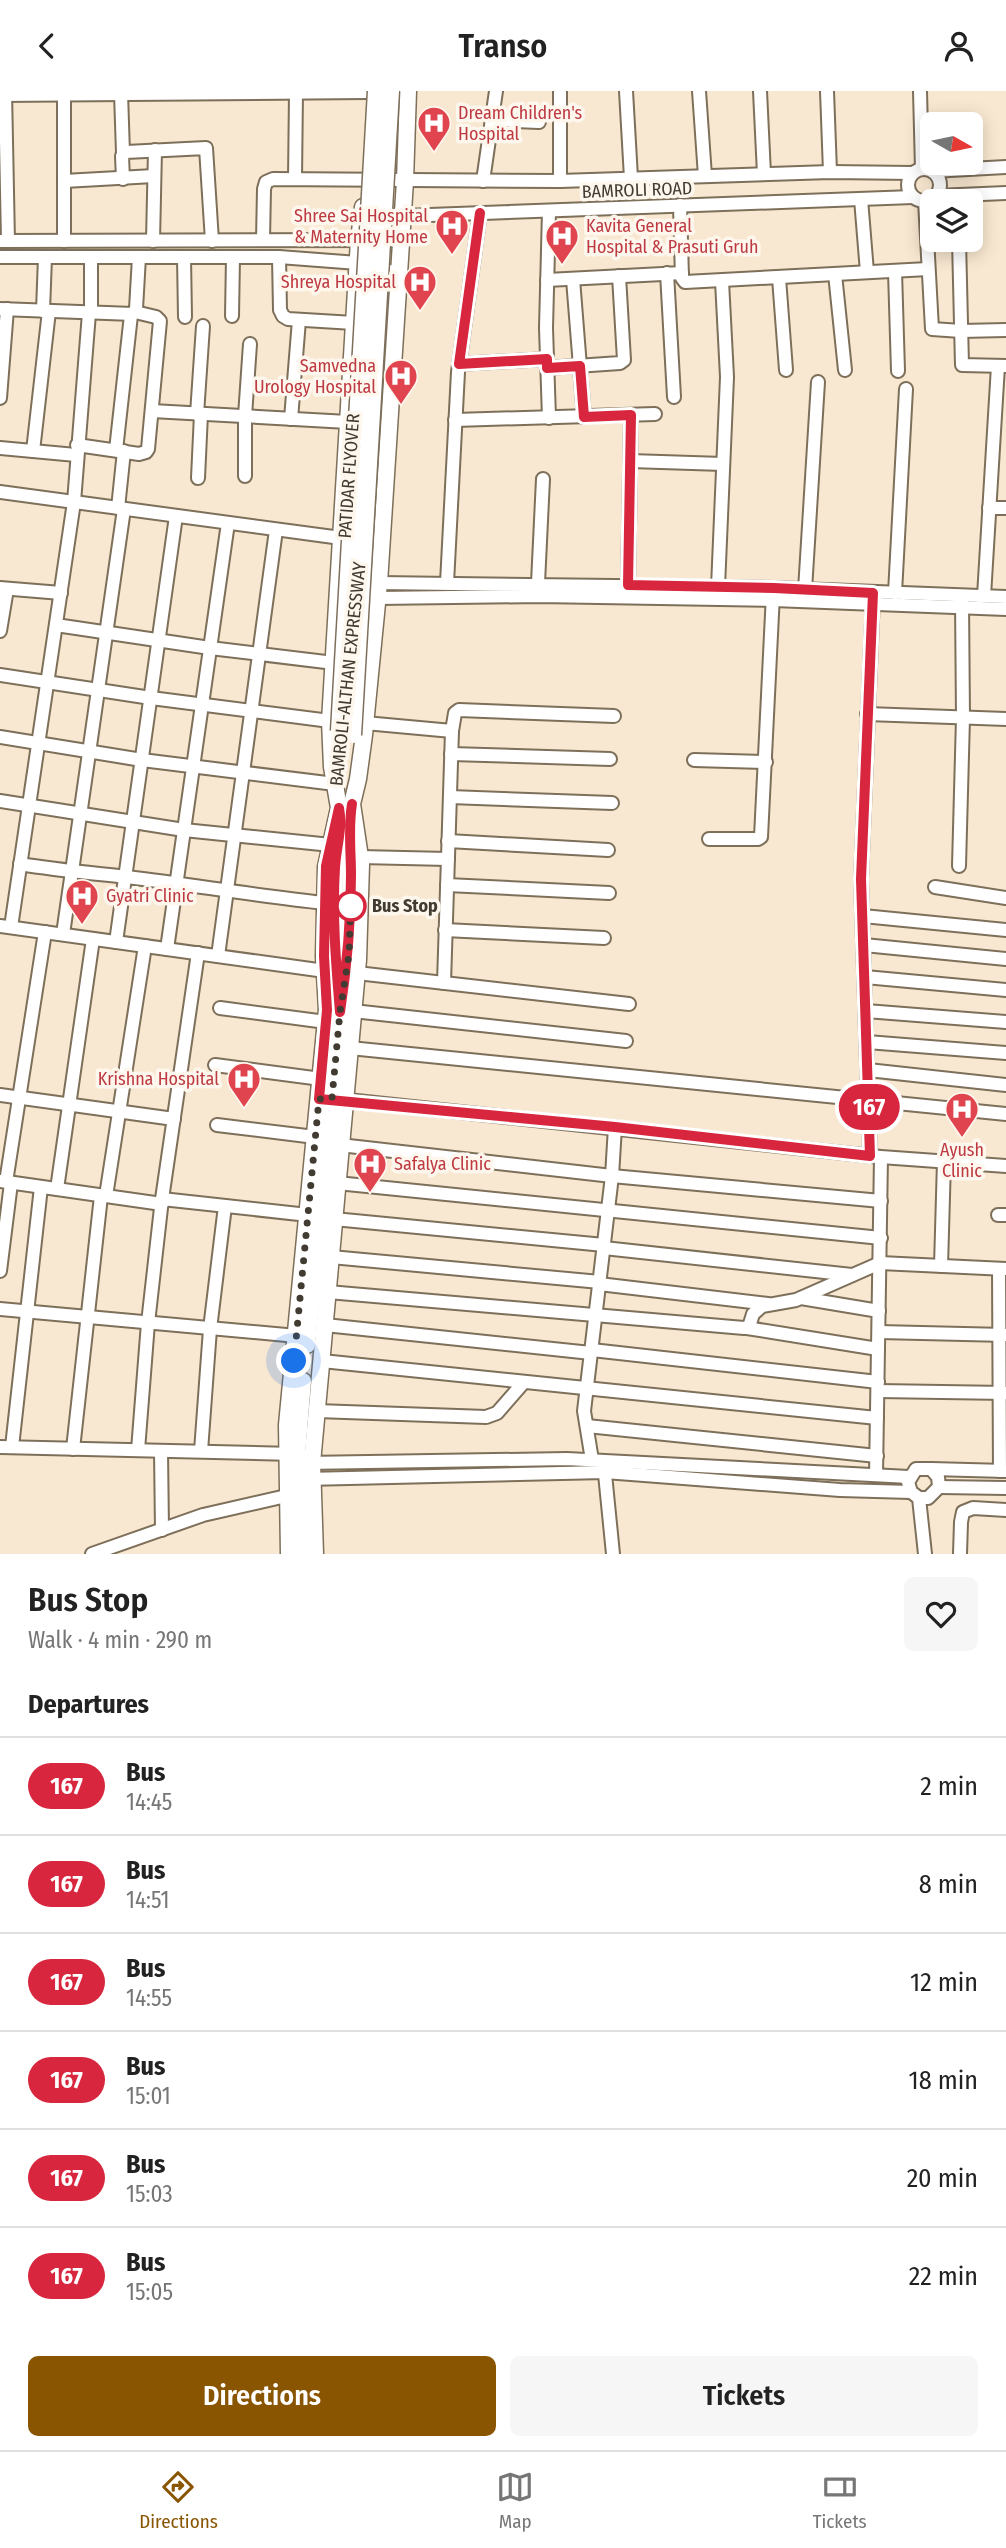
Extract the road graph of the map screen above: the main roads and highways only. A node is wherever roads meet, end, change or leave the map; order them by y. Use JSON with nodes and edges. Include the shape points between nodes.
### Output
{"nodes":[{"id":1,"x":368,"y":91,"type":"edge"},
{"id":2,"x":376,"y":91,"type":"edge"},
{"id":3,"x":391,"y":91,"type":"edge"},
{"id":4,"x":408,"y":91,"type":"edge"},
{"id":5,"x":341,"y":729,"type":"junction"},
{"id":6,"x":358,"y":779,"type":"junction"},
{"id":7,"x":345,"y":806,"type":"junction"},
{"id":8,"x":347,"y":1011,"type":"junction"},
{"id":9,"x":332,"y":1099,"type":"junction"},
{"id":10,"x":299,"y":1473,"type":"junction"},
{"id":11,"x":289,"y":1554,"type":"edge"},
{"id":12,"x":302,"y":1554,"type":"edge"},
{"id":13,"x":315,"y":1554,"type":"edge"}],
"edges":[{"from":1,"to":5,"type":"main road","name":"BAMROLI-ALTHAN EXPRESSWAY","via":[[334,663]]},
{"from":2,"to":5,"type":"main road","name":"PATIDAR FLYOVER","bridge":true},
{"from":3,"to":5,"type":"main road","name":"PATIDAR FLYOVER","bridge":true},
{"from":4,"to":6,"type":"main road","name":"BAMROLI-ALTHAN EXPRESSWAY","via":[[379,591]]},
{"from":5,"to":6,"type":"main road","name":"PATIDAR FLYOVER"},
{"from":5,"to":7,"type":"main road","name":"PATIDAR FLYOVER","via":[[334,775]]},
{"from":6,"to":7,"type":"main road","name":"BAMROLI-ALTHAN EXPRESSWAY"},
{"from":7,"to":8,"type":"main road","via":[[351,874]]},
{"from":7,"to":8,"type":"main road","name":"BAMROLI-ALTHAN EXPRESSWAY","via":[[360,857],[357,974]]},
{"from":7,"to":9,"type":"main road","via":[[326,866],[326,1022],[321,1079]]},
{"from":8,"to":9,"type":"main road","name":"BAMROLI-ALTHAN EXPRESSWAY"},
{"from":8,"to":9,"type":"main road","name":"BAMROLI-ALTHAN EXPRESSWAY","via":[[349,1048]]},
{"from":9,"to":10,"type":"main road","name":"BAMROLI-ALTHAN EXPRESSWAY","via":[[298,1426]]},
{"from":9,"to":10,"type":"main road","name":"BAMROLI-ALTHAN EXPRESSWAY","via":[[340,1145],[328,1292],[317,1411]]},
{"from":9,"to":10,"type":"main road","via":[[316,1137],[286,1425]]},
{"from":10,"to":11,"type":"main road"},
{"from":10,"to":12,"type":"main road","name":"BAMROLI-ALTHAN EXPRESSWAY"},
{"from":10,"to":13,"type":"main road","name":"BAMROLI-ALTHAN EXPRESSWAY"}]}
